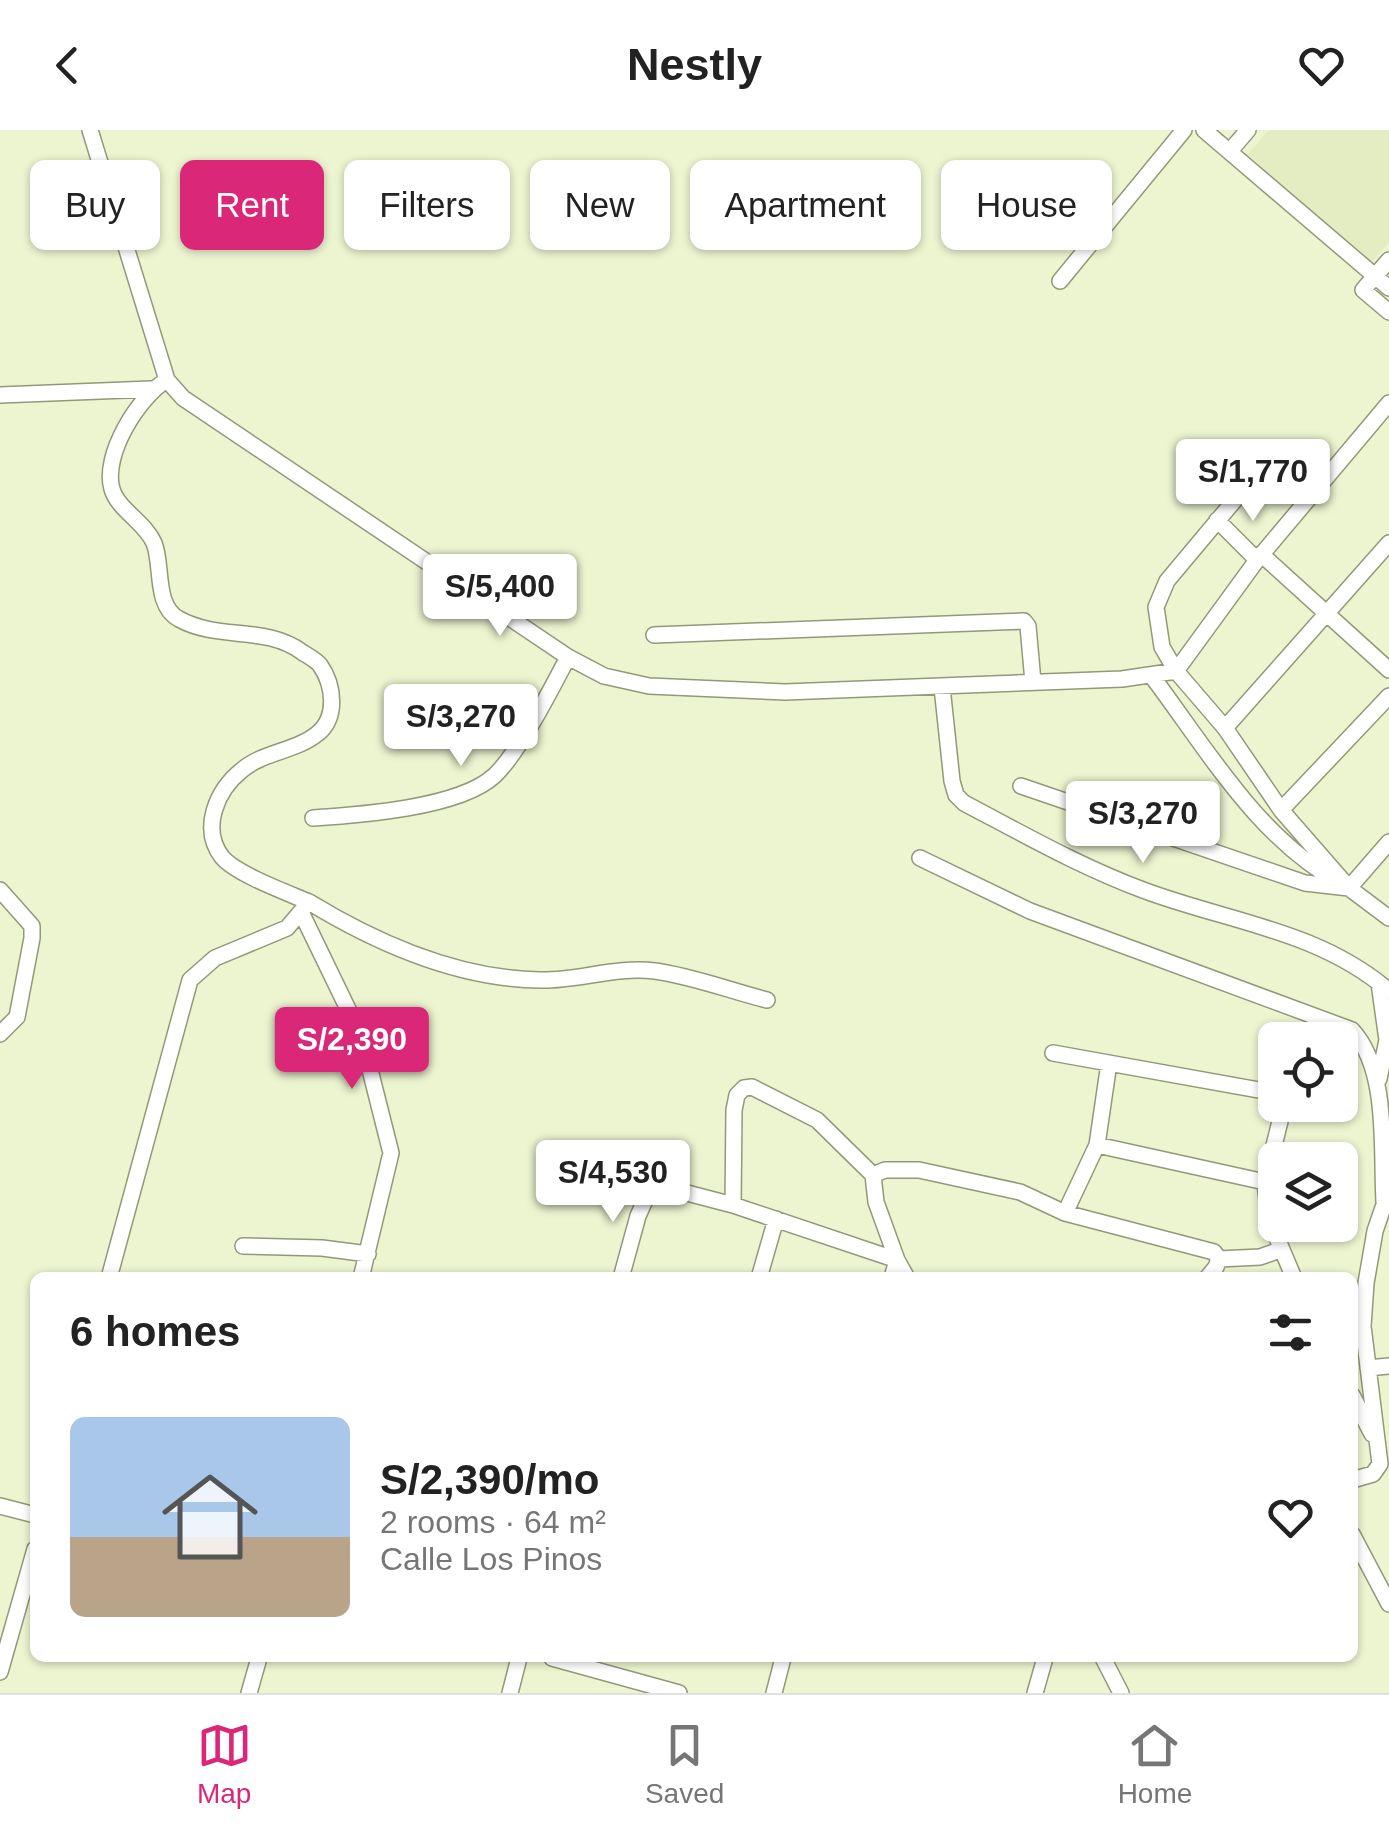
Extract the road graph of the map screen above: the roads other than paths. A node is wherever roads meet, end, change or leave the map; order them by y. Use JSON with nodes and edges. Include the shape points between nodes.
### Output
{"nodes":[{"id":1,"x":90,"y":130,"type":"edge"},
{"id":2,"x":1184,"y":130,"type":"edge"},
{"id":3,"x":1204,"y":130,"type":"edge"},
{"id":4,"x":1248,"y":130,"type":"edge"},
{"id":5,"x":1230,"y":151,"type":"junction"},
{"id":6,"x":1389,"y":260,"type":"edge"},
{"id":7,"x":1375,"y":276,"type":"junction"},
{"id":8,"x":1060,"y":281,"type":"dead end"},
{"id":9,"x":1389,"y":288,"type":"edge"},
{"id":10,"x":1389,"y":312,"type":"edge"},
{"id":11,"x":168,"y":380,"type":"junction"},
{"id":12,"x":151,"y":389,"type":"junction"},
{"id":13,"x":0,"y":395,"type":"edge"},
{"id":14,"x":1389,"y":403,"type":"edge"},
{"id":15,"x":1275,"y":452,"type":"dead end"},
{"id":16,"x":1217,"y":520,"type":"junction"},
{"id":17,"x":1389,"y":543,"type":"edge"},
{"id":18,"x":1259,"y":557,"type":"junction"},
{"id":19,"x":1326,"y":613,"type":"junction"},
{"id":20,"x":654,"y":635,"type":"dead end"},
{"id":21,"x":568,"y":656,"type":"junction"},
{"id":22,"x":1389,"y":670,"type":"edge"},
{"id":23,"x":1176,"y":671,"type":"junction"},
{"id":24,"x":1151,"y":675,"type":"junction"},
{"id":25,"x":1033,"y":682,"type":"junction"},
{"id":26,"x":942,"y":687,"type":"junction"},
{"id":27,"x":1389,"y":696,"type":"edge"},
{"id":28,"x":1226,"y":728,"type":"junction"},
{"id":29,"x":1021,"y":786,"type":"dead end"},
{"id":30,"x":1281,"y":810,"type":"junction"},
{"id":31,"x":312,"y":818,"type":"dead end"},
{"id":32,"x":1389,"y":842,"type":"edge"},
{"id":33,"x":920,"y":858,"type":"dead end"},
{"id":34,"x":1350,"y":888,"type":"junction"},
{"id":35,"x":0,"y":890,"type":"edge"},
{"id":36,"x":305,"y":907,"type":"junction"},
{"id":37,"x":1389,"y":918,"type":"edge"},
{"id":38,"x":1384,"y":987,"type":"edge"},
{"id":39,"x":767,"y":1000,"type":"dead end"},
{"id":40,"x":0,"y":1034,"type":"edge"},
{"id":41,"x":1053,"y":1053,"type":"dead end"},
{"id":42,"x":1109,"y":1063,"type":"junction"},
{"id":43,"x":1378,"y":1083,"type":"junction"},
{"id":44,"x":1258,"y":1091,"type":"edge"},
{"id":45,"x":1097,"y":1145,"type":"junction"},
{"id":46,"x":873,"y":1175,"type":"junction"},
{"id":47,"x":1258,"y":1180,"type":"edge"},
{"id":48,"x":1386,"y":1197,"type":"edge"},
{"id":49,"x":733,"y":1205,"type":"junction"},
{"id":50,"x":1065,"y":1213,"type":"junction"},
{"id":51,"x":776,"y":1219,"type":"junction"},
{"id":52,"x":1277,"y":1242,"type":"edge"},
{"id":53,"x":243,"y":1246,"type":"dead end"},
{"id":54,"x":1280,"y":1250,"type":"junction"},
{"id":55,"x":368,"y":1254,"type":"junction"},
{"id":56,"x":1219,"y":1259,"type":"junction"},
{"id":57,"x":897,"y":1260,"type":"junction"},
{"id":58,"x":111,"y":1272,"type":"edge"},
{"id":59,"x":363,"y":1272,"type":"edge"},
{"id":60,"x":624,"y":1272,"type":"edge"},
{"id":61,"x":761,"y":1272,"type":"edge"},
{"id":62,"x":894,"y":1272,"type":"edge"},
{"id":63,"x":903,"y":1272,"type":"edge"},
{"id":64,"x":1212,"y":1272,"type":"edge"},
{"id":65,"x":1291,"y":1272,"type":"edge"},
{"id":66,"x":1389,"y":1366,"type":"edge"},
{"id":67,"x":1368,"y":1368,"type":"junction"},
{"id":68,"x":1358,"y":1407,"type":"edge"},
{"id":69,"x":1378,"y":1447,"type":"junction"},
{"id":70,"x":1358,"y":1478,"type":"edge"},
{"id":71,"x":0,"y":1506,"type":"edge"},
{"id":72,"x":30,"y":1514,"type":"edge"},
{"id":73,"x":1358,"y":1545,"type":"edge"},
{"id":74,"x":30,"y":1566,"type":"edge"},
{"id":75,"x":1389,"y":1604,"type":"edge"},
{"id":76,"x":258,"y":1662,"type":"edge"},
{"id":77,"x":518,"y":1662,"type":"edge"},
{"id":78,"x":567,"y":1662,"type":"edge"},
{"id":79,"x":782,"y":1662,"type":"edge"},
{"id":80,"x":1044,"y":1662,"type":"edge"},
{"id":81,"x":1105,"y":1662,"type":"edge"},
{"id":82,"x":0,"y":1672,"type":"edge"},
{"id":83,"x":249,"y":1693,"type":"edge"},
{"id":84,"x":510,"y":1693,"type":"edge"},
{"id":85,"x":679,"y":1693,"type":"edge"},
{"id":86,"x":774,"y":1693,"type":"edge"},
{"id":87,"x":1035,"y":1693,"type":"edge"},
{"id":88,"x":1122,"y":1693,"type":"edge"}],
"edges":[{"from":1,"to":11,"type":"street"},
{"from":2,"to":8,"type":"street"},
{"from":3,"to":5,"type":"street"},
{"from":4,"to":5,"type":"street"},
{"from":5,"to":7,"type":"street"},
{"from":6,"to":7,"type":"street"},
{"from":7,"to":9,"type":"street"},
{"from":7,"to":10,"type":"street","via":[[1363,290]]},
{"from":11,"to":12,"type":"street"},
{"from":11,"to":21,"type":"street","via":[[183,398]]},
{"from":12,"to":13,"type":"street"},
{"from":12,"to":36,"type":"street","via":[[123,429],[111,488],[154,543],[163,596],[175,618],[220,631],[267,634],[294,646],[319,664],[334,696],[316,735],[242,769],[215,800],[212,829],[222,857]]},
{"from":14,"to":18,"type":"street"},
{"from":15,"to":16,"type":"street"},
{"from":16,"to":18,"type":"street"},
{"from":16,"to":23,"type":"street","via":[[1156,606],[1162,647]]},
{"from":17,"to":19,"type":"street"},
{"from":18,"to":19,"type":"street"},
{"from":18,"to":23,"type":"street"},
{"from":19,"to":22,"type":"street"},
{"from":19,"to":28,"type":"street"},
{"from":20,"to":25,"type":"street","via":[[1024,621]]},
{"from":21,"to":26,"type":"street","via":[[604,676],[649,686],[785,692]]},
{"from":21,"to":31,"type":"street","via":[[505,762],[480,786],[425,805]]},
{"from":23,"to":24,"type":"street"},
{"from":23,"to":28,"type":"street"},
{"from":24,"to":25,"type":"street"},
{"from":24,"to":34,"type":"street","via":[[1268,830]]},
{"from":25,"to":26,"type":"street"},
{"from":26,"to":38,"type":"street","via":[[952,781],[964,803],[1146,892],[1274,928],[1364,970]]},
{"from":27,"to":30,"type":"street"},
{"from":28,"to":30,"type":"street"},
{"from":29,"to":34,"type":"street","via":[[1305,883]]},
{"from":30,"to":34,"type":"street"},
{"from":32,"to":34,"type":"street"},
{"from":33,"to":43,"type":"street","via":[[1030,911],[1352,1030],[1365,1044]]},
{"from":34,"to":37,"type":"street"},
{"from":35,"to":40,"type":"street","via":[[32,926],[17,1016]]},
{"from":36,"to":39,"type":"street","via":[[410,954],[482,974],[542,980],[656,971]]},
{"from":36,"to":55,"type":"street","via":[[362,1038],[391,1153]]},
{"from":36,"to":58,"type":"street","via":[[286,928],[216,958],[190,980]]},
{"from":38,"to":43,"type":"street","via":[[1387,1040]]},
{"from":41,"to":42,"type":"street"},
{"from":42,"to":44,"type":"street"},
{"from":42,"to":45,"type":"street"},
{"from":43,"to":48,"type":"street"},
{"from":45,"to":47,"type":"street"},
{"from":45,"to":50,"type":"street"},
{"from":46,"to":49,"type":"street","via":[[817,1120],[744,1088],[734,1110]]},
{"from":46,"to":50,"type":"street","via":[[918,1170],[1020,1192]]},
{"from":46,"to":57,"type":"street"},
{"from":48,"to":67,"type":"street","via":[[1366,1283]]},
{"from":49,"to":51,"type":"street"},
{"from":49,"to":60,"type":"street","via":[[650,1189]]},
{"from":50,"to":56,"type":"street","via":[[1214,1252]]},
{"from":51,"to":57,"type":"street"},
{"from":51,"to":61,"type":"street"},
{"from":52,"to":54,"type":"street"},
{"from":53,"to":55,"type":"street"},
{"from":54,"to":56,"type":"street"},
{"from":54,"to":65,"type":"street"},
{"from":55,"to":59,"type":"street"},
{"from":56,"to":64,"type":"street"},
{"from":57,"to":62,"type":"street"},
{"from":57,"to":63,"type":"street"},
{"from":66,"to":67,"type":"street"},
{"from":67,"to":69,"type":"street"},
{"from":68,"to":69,"type":"street"},
{"from":69,"to":70,"type":"street","via":[[1380,1464]]},
{"from":71,"to":72,"type":"street"},
{"from":73,"to":75,"type":"street"},
{"from":74,"to":82,"type":"street"},
{"from":76,"to":83,"type":"street"},
{"from":77,"to":84,"type":"street"},
{"from":78,"to":85,"type":"street"},
{"from":79,"to":86,"type":"street"},
{"from":80,"to":87,"type":"street"},
{"from":81,"to":88,"type":"street"}]}
